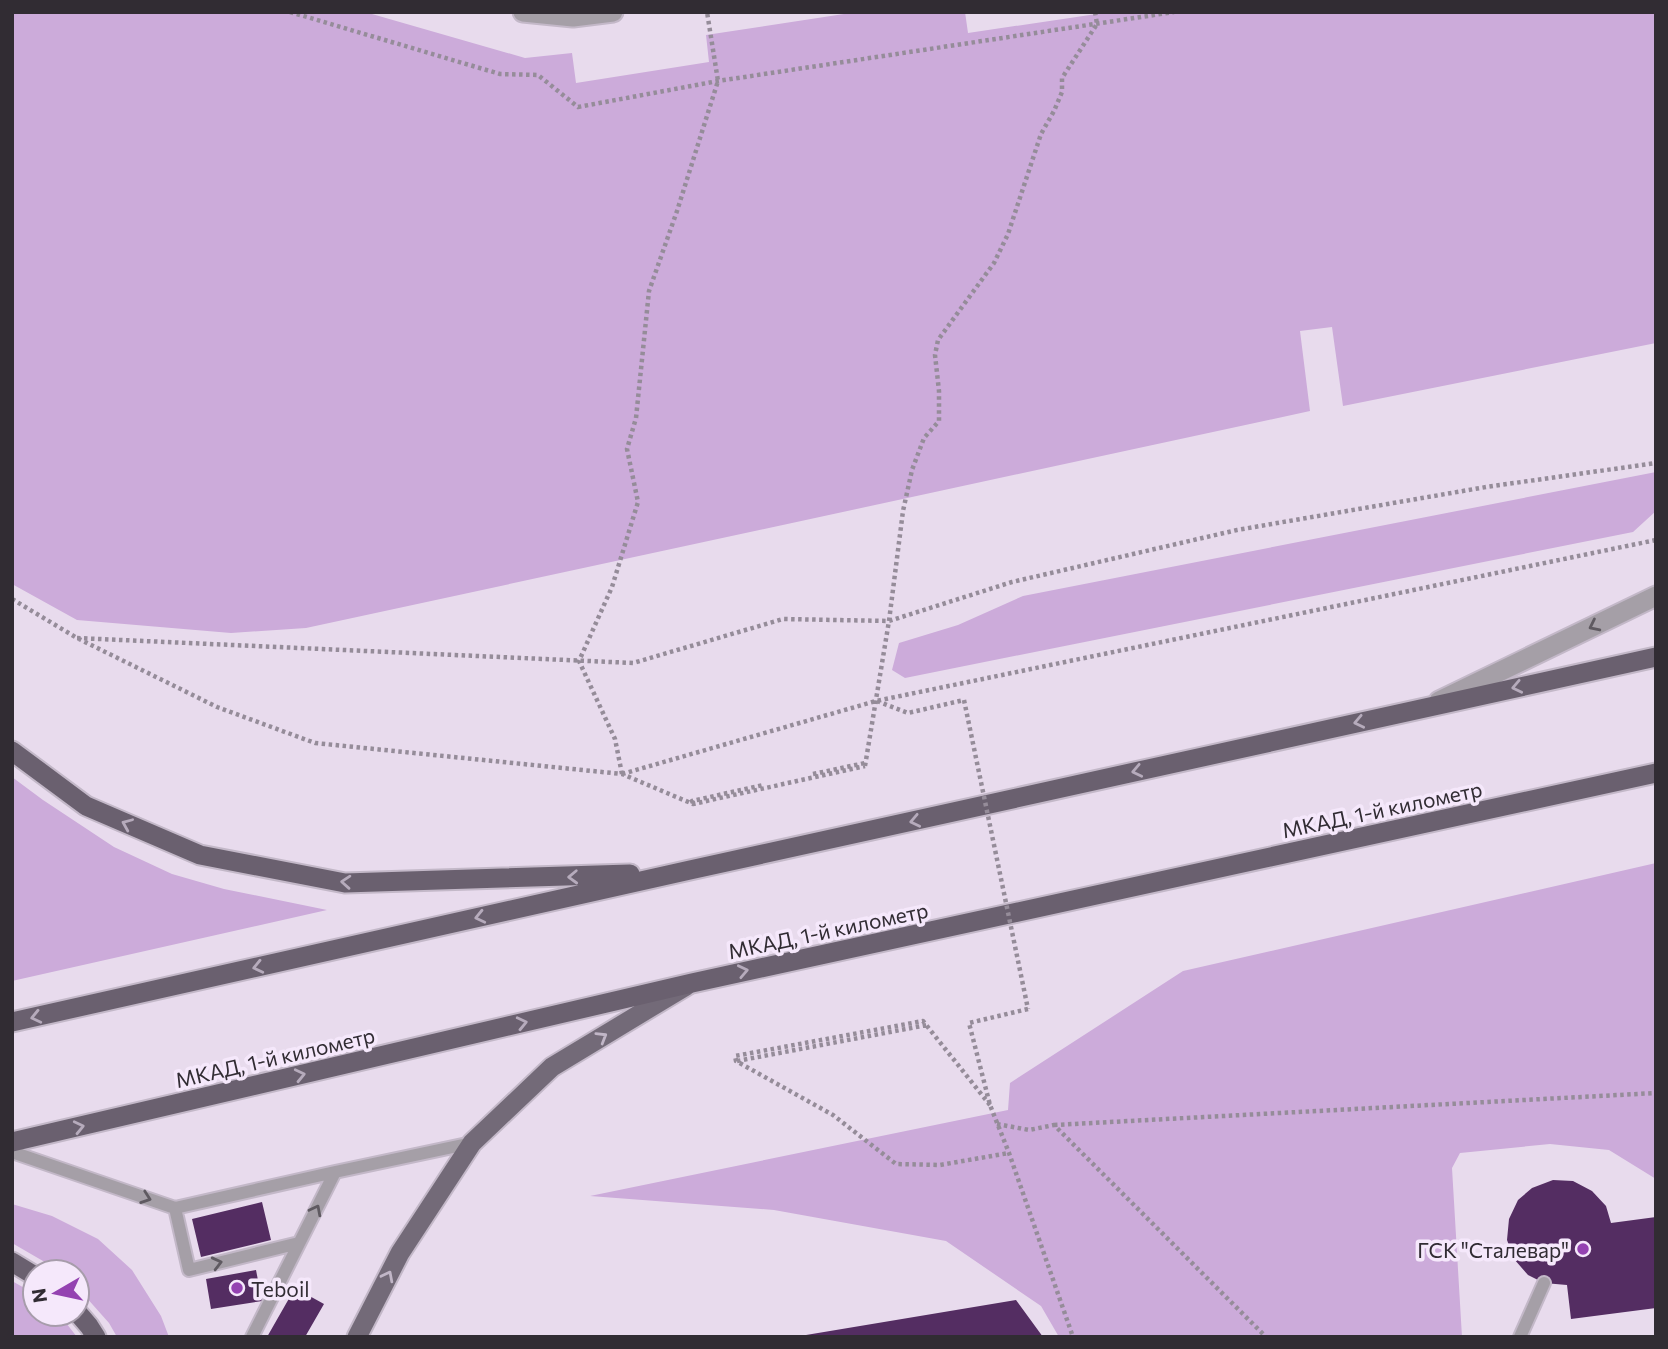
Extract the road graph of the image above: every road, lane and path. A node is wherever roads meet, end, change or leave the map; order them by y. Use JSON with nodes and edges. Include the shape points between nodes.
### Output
{"nodes":[{"id":1,"x":290,"y":12,"type":"edge"},
{"id":2,"x":523,"y":12,"type":"edge"},
{"id":3,"x":612,"y":12,"type":"edge"},
{"id":4,"x":707,"y":12,"type":"edge"},
{"id":5,"x":1095,"y":12,"type":"edge"},
{"id":6,"x":1174,"y":12,"type":"edge"},
{"id":7,"x":1097,"y":24,"type":"junction"},
{"id":8,"x":718,"y":81,"type":"junction"},
{"id":9,"x":1656,"y":463,"type":"edge"},
{"id":10,"x":1656,"y":540,"type":"edge"},
{"id":11,"x":1656,"y":596,"type":"edge"},
{"id":12,"x":12,"y":599,"type":"edge"},
{"id":13,"x":889,"y":621,"type":"junction"},
{"id":14,"x":77,"y":638,"type":"junction"},
{"id":15,"x":1656,"y":657,"type":"edge"},
{"id":16,"x":579,"y":661,"type":"junction"},
{"id":17,"x":876,"y":701,"type":"junction"},
{"id":18,"x":1426,"y":708,"type":"junction"},
{"id":19,"x":12,"y":751,"type":"edge"},
{"id":20,"x":1656,"y":773,"type":"edge"},
{"id":21,"x":622,"y":774,"type":"junction"},
{"id":22,"x":690,"y":870,"type":"junction"},
{"id":23,"x":692,"y":983,"type":"junction"},
{"id":24,"x":12,"y":1022,"type":"edge"},
{"id":25,"x":1656,"y":1093,"type":"edge"},
{"id":26,"x":990,"y":1105,"type":"junction"},
{"id":27,"x":997,"y":1124,"type":"junction"},
{"id":28,"x":1054,"y":1125,"type":"junction"},
{"id":29,"x":12,"y":1142,"type":"edge"},
{"id":30,"x":472,"y":1143,"type":"junction"},
{"id":31,"x":12,"y":1153,"type":"edge"},
{"id":32,"x":1009,"y":1153,"type":"junction"},
{"id":33,"x":335,"y":1172,"type":"junction"},
{"id":34,"x":175,"y":1208,"type":"junction"},
{"id":35,"x":299,"y":1243,"type":"junction"},
{"id":36,"x":1544,"y":1283,"type":"dead end"},
{"id":37,"x":252,"y":1337,"type":"edge"},
{"id":38,"x":357,"y":1337,"type":"edge"},
{"id":39,"x":1074,"y":1337,"type":"edge"},
{"id":40,"x":1266,"y":1337,"type":"edge"},
{"id":41,"x":1520,"y":1337,"type":"edge"}],
"edges":[{"from":1,"to":8,"type":"path","via":[[500,74],[538,75],[578,107]]},
{"from":2,"to":3,"type":"street","via":[[573,17]]},
{"from":4,"to":8,"type":"path"},
{"from":5,"to":7,"type":"path"},
{"from":6,"to":7,"type":"path"},
{"from":7,"to":8,"type":"path"},
{"from":7,"to":13,"type":"path","via":[[1062,78],[1062,92],[1041,134],[994,263],[938,340],[939,421],[924,438],[912,470]]},
{"from":8,"to":16,"type":"path","via":[[649,291],[636,418],[627,449],[638,502],[612,587]]},
{"from":9,"to":13,"type":"path","via":[[1237,530],[1012,582]]},
{"from":10,"to":17,"type":"path"},
{"from":11,"to":18,"type":"street","one_way":true},
{"from":12,"to":14,"type":"path"},
{"from":13,"to":16,"type":"path","via":[[783,619],[634,663]]},
{"from":13,"to":17,"type":"path"},
{"from":14,"to":16,"type":"path"},
{"from":14,"to":21,"type":"path","via":[[217,707],[314,743]]},
{"from":15,"to":18,"type":"highway","one_way":true},
{"from":16,"to":21,"type":"path","via":[[615,739]]},
{"from":17,"to":21,"type":"path"},
{"from":17,"to":21,"type":"path","via":[[865,766],[693,804]]},
{"from":17,"to":26,"type":"path","bridge":true,"via":[[908,713],[964,700],[1028,1009],[969,1023]]},
{"from":18,"to":22,"type":"highway","one_way":true},
{"from":22,"to":19,"type":"highway","one_way":true,"via":[[345,883],[200,855],[86,806]]},
{"from":23,"to":20,"type":"highway","name":"МКАД, 1-й километр","one_way":true},
{"from":22,"to":24,"type":"highway","one_way":true},
{"from":29,"to":23,"type":"highway","name":"МКАД, 1-й километр","one_way":true},
{"from":30,"to":23,"type":"main road","one_way":true,"via":[[552,1067]]},
{"from":25,"to":28,"type":"path"},
{"from":26,"to":27,"type":"path"},
{"from":26,"to":32,"type":"path","via":[[923,1021],[735,1056],[736,1061],[833,1115],[896,1164],[940,1165]]},
{"from":27,"to":28,"type":"path","via":[[1029,1130]]},
{"from":27,"to":32,"type":"path"},
{"from":28,"to":40,"type":"path"},
{"from":30,"to":33,"type":"lane"},
{"from":38,"to":30,"type":"main road","one_way":true,"via":[[400,1253]]},
{"from":31,"to":34,"type":"lane","one_way":true},
{"from":32,"to":39,"type":"path"},
{"from":33,"to":34,"type":"lane"},
{"from":35,"to":33,"type":"lane","one_way":true},
{"from":34,"to":35,"type":"lane","one_way":true,"via":[[189,1270]]},
{"from":35,"to":37,"type":"lane"},
{"from":36,"to":41,"type":"lane"}]}
